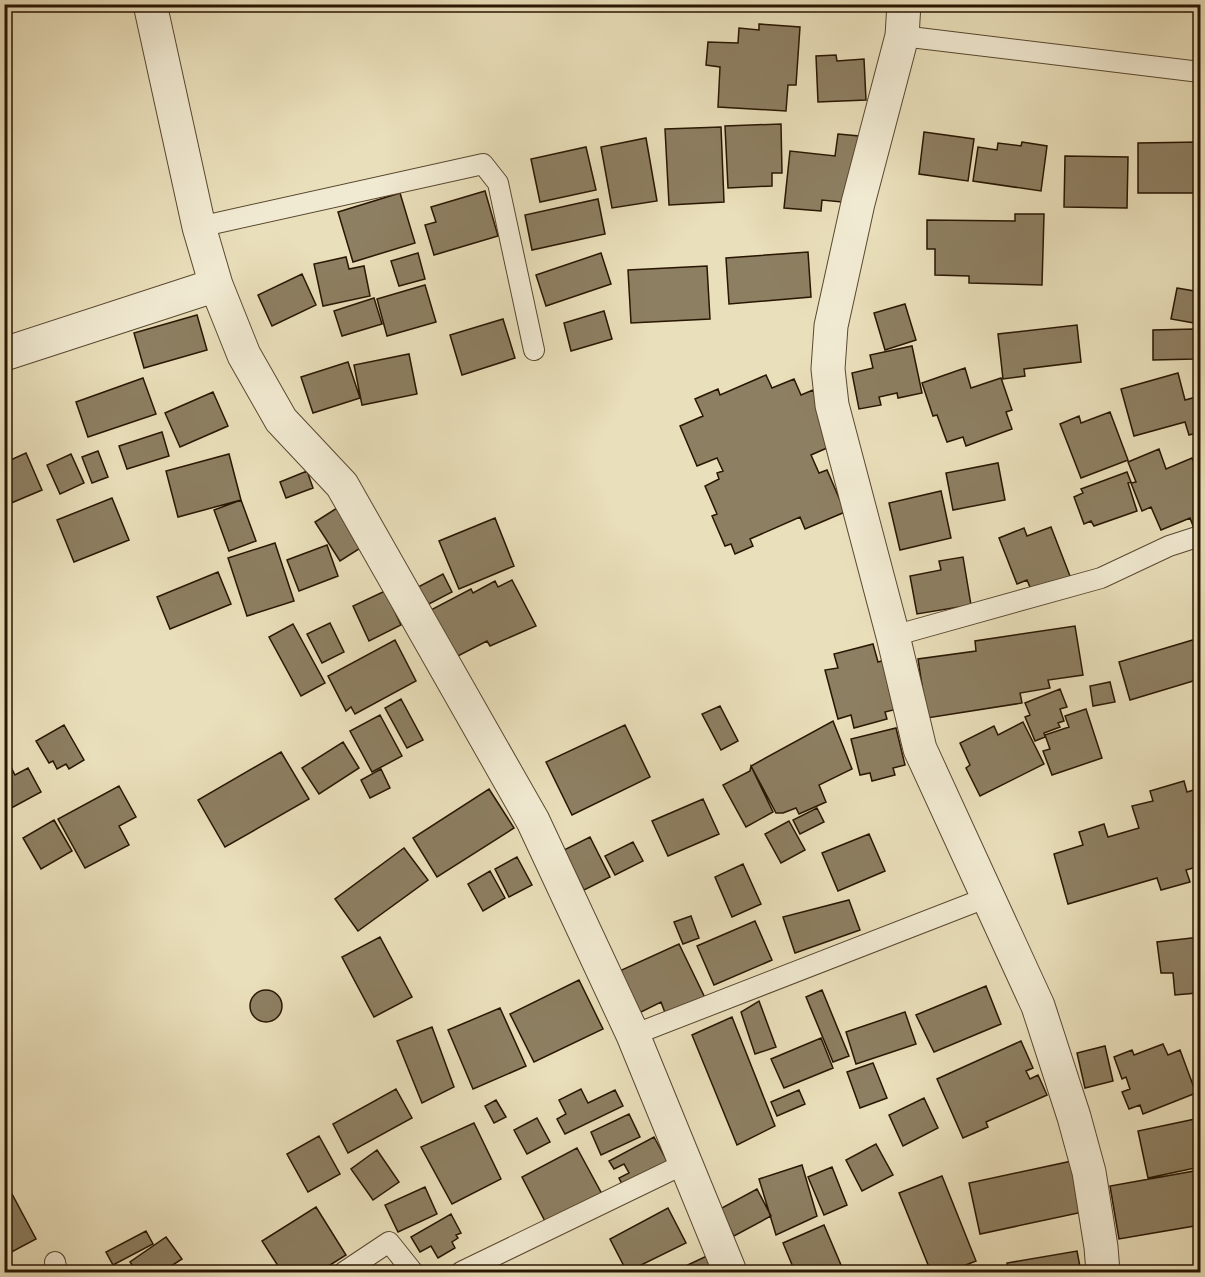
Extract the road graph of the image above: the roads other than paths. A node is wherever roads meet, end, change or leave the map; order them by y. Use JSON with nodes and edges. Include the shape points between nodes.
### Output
{"nodes":[{"id":1,"x":150,"y":4,"type":"edge"},
{"id":2,"x":903,"y":20,"type":"edge"},
{"id":3,"x":1200,"y":72,"type":"edge"},
{"id":4,"x":199,"y":227,"type":"junction"},
{"id":5,"x":216,"y":285,"type":"junction"},
{"id":6,"x":534,"y":350,"type":"dead end"},
{"id":7,"x":4,"y":354,"type":"edge"},
{"id":8,"x":1200,"y":536,"type":"edge"},
{"id":9,"x":893,"y":636,"type":"junction"},
{"id":10,"x":988,"y":897,"type":"junction"},
{"id":11,"x":633,"y":1035,"type":"junction"},
{"id":12,"x":686,"y":1163,"type":"junction"},
{"id":13,"x":344,"y":1272,"type":"edge"},
{"id":14,"x":413,"y":1272,"type":"edge"},
{"id":15,"x":460,"y":1272,"type":"edge"},
{"id":16,"x":730,"y":1272,"type":"edge"},
{"id":17,"x":1103,"y":1272,"type":"edge"}],
"edges":[{"from":1,"to":4,"type":"street"},
{"from":2,"to":3,"type":"lane"},
{"from":2,"to":9,"type":"street","via":[[831,326],[828,369],[832,405]]},
{"from":4,"to":5,"type":"street"},
{"from":4,"to":6,"type":"lane","via":[[483,164],[498,183]]},
{"from":5,"to":7,"type":"street"},
{"from":5,"to":11,"type":"street","via":[[244,355],[267,399],[280,420],[342,485],[532,821]]},
{"from":8,"to":9,"type":"lane","via":[[1101,578]]},
{"from":9,"to":10,"type":"street","via":[[920,749]]},
{"from":10,"to":11,"type":"lane"},
{"from":10,"to":17,"type":"street","via":[[1038,1006],[1074,1117],[1089,1172]]},
{"from":11,"to":12,"type":"street"},
{"from":12,"to":15,"type":"lane"},
{"from":12,"to":16,"type":"street"},
{"from":13,"to":14,"type":"lane","via":[[389,1242]]}]}
